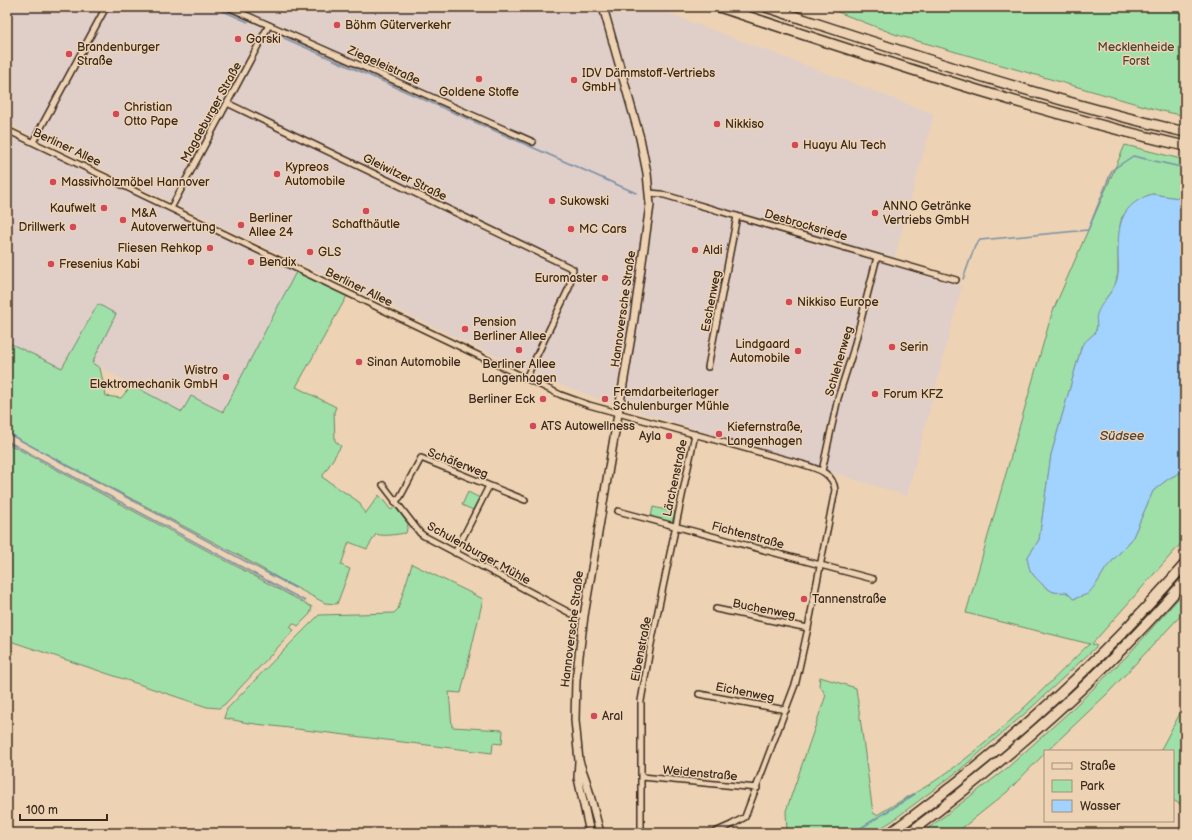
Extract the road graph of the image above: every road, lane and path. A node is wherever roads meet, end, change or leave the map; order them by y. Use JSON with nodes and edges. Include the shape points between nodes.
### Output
{"nodes":[{"id":1,"x":106,"y":7,"type":"edge"},
{"id":2,"x":228,"y":7,"type":"edge"},
{"id":3,"x":602,"y":7,"type":"edge"},
{"id":4,"x":719,"y":7,"type":"edge"},
{"id":5,"x":766,"y":7,"type":"edge"},
{"id":6,"x":269,"y":25,"type":"junction"},
{"id":7,"x":227,"y":103,"type":"junction"},
{"id":8,"x":7,"y":130,"type":"edge"},
{"id":9,"x":1185,"y":132,"type":"edge"},
{"id":10,"x":33,"y":142,"type":"junction"},
{"id":11,"x":533,"y":142,"type":"dead end"},
{"id":12,"x":1185,"y":146,"type":"edge"},
{"id":13,"x":649,"y":193,"type":"junction"},
{"id":14,"x":171,"y":208,"type":"junction"},
{"id":15,"x":738,"y":216,"type":"junction"},
{"id":16,"x":877,"y":257,"type":"junction"},
{"id":17,"x":956,"y":280,"type":"dead end"},
{"id":18,"x":708,"y":367,"type":"dead end"},
{"id":19,"x":526,"y":378,"type":"junction"},
{"id":20,"x":619,"y":413,"type":"junction"},
{"id":21,"x":695,"y":434,"type":"junction"},
{"id":22,"x":822,"y":471,"type":"junction"},
{"id":23,"x":383,"y":485,"type":"dead end"},
{"id":24,"x":489,"y":486,"type":"junction"},
{"id":25,"x":525,"y":500,"type":"dead end"},
{"id":26,"x":396,"y":502,"type":"junction"},
{"id":27,"x":618,"y":511,"type":"dead end"},
{"id":28,"x":676,"y":526,"type":"junction"},
{"id":29,"x":455,"y":553,"type":"junction"},
{"id":30,"x":1185,"y":564,"type":"edge"},
{"id":31,"x":821,"y":566,"type":"junction"},
{"id":32,"x":873,"y":578,"type":"dead end"},
{"id":33,"x":1185,"y":581,"type":"edge"},
{"id":34,"x":716,"y":609,"type":"dead end"},
{"id":35,"x":584,"y":616,"type":"junction"},
{"id":36,"x":808,"y":628,"type":"junction"},
{"id":37,"x":699,"y":694,"type":"dead end"},
{"id":38,"x":786,"y":710,"type":"junction"},
{"id":39,"x":579,"y":761,"type":"junction"},
{"id":40,"x":642,"y":777,"type":"junction"},
{"id":41,"x":757,"y":788,"type":"junction"},
{"id":42,"x":590,"y":833,"type":"edge"},
{"id":43,"x":600,"y":833,"type":"edge"},
{"id":44,"x":641,"y":833,"type":"edge"},
{"id":45,"x":713,"y":833,"type":"edge"},
{"id":46,"x":890,"y":833,"type":"edge"},
{"id":47,"x":909,"y":833,"type":"edge"}],
"edges":[{"from":1,"to":10,"type":"street"},
{"from":2,"to":6,"type":"street","name":"Ziegeleistraße"},
{"from":3,"to":13,"type":"main road","name":"Hannoversche Straße","via":[[640,138]]},
{"from":4,"to":12,"type":"highway","via":[[923,74],[1143,137]]},
{"from":5,"to":9,"type":"highway","via":[[976,75],[1060,100]]},
{"from":6,"to":7,"type":"street","name":"Magdeburger Straße"},
{"from":6,"to":11,"type":"street","name":"Ziegeleistraße"},
{"from":7,"to":14,"type":"street","name":"Magdeburger Straße"},
{"from":7,"to":19,"type":"street","name":"Gleiwitzer Straße","via":[[573,269],[569,288]]},
{"from":8,"to":10,"type":"street","name":"Berliner Allee"},
{"from":10,"to":14,"type":"street","name":"Berliner Allee"},
{"from":13,"to":15,"type":"street","name":"Desbrocksriede","via":[[661,194]]},
{"from":13,"to":20,"type":"main road","name":"Hannoversche Straße","via":[[650,205],[634,325]]},
{"from":14,"to":19,"type":"street","name":"Berliner Allee"},
{"from":15,"to":16,"type":"street","name":"Desbrocksriede"},
{"from":15,"to":18,"type":"street","name":"Eschenweg"},
{"from":16,"to":17,"type":"street","name":"Desbrocksriede"},
{"from":16,"to":22,"type":"street","name":"Schlehenweg","via":[[838,398]]},
{"from":19,"to":20,"type":"street","name":"Berliner Allee","via":[[589,405]]},
{"from":20,"to":21,"type":"street","name":"Berliner Allee"},
{"from":20,"to":35,"type":"main road","name":"Hannoversche Straße"},
{"from":21,"to":22,"type":"street","name":"Berliner Allee"},
{"from":21,"to":28,"type":"street","name":"Lärchenstraße"},
{"from":22,"to":31,"type":"street","via":[[831,478],[835,490]]},
{"from":23,"to":26,"type":"street","name":"Schulenburger Mühle"},
{"from":24,"to":25,"type":"street","name":"Schäferweg"},
{"from":24,"to":26,"type":"street","name":"Schäferweg","via":[[421,458]]},
{"from":24,"to":29,"type":"street","name":"Schäferweg"},
{"from":26,"to":29,"type":"street","name":"Schulenburger Mühle","via":[[420,533]]},
{"from":27,"to":28,"type":"street","name":"Fichtenstraße"},
{"from":28,"to":31,"type":"street","name":"Fichtenstraße"},
{"from":28,"to":40,"type":"street","name":"Eibenstraße","via":[[641,701]]},
{"from":29,"to":35,"type":"street","name":"Schulenburger Mühle","via":[[572,614]]},
{"from":30,"to":46,"type":"highway","via":[[1120,635],[1044,708],[991,755]]},
{"from":31,"to":32,"type":"street","name":"Fichtenstraße"},
{"from":31,"to":36,"type":"street"},
{"from":33,"to":47,"type":"highway","via":[[1124,648],[1050,719],[999,763]]},
{"from":34,"to":36,"type":"street","name":"Buchenweg"},
{"from":35,"to":39,"type":"main road","name":"Hannoversche Straße","via":[[575,684]]},
{"from":36,"to":38,"type":"street","via":[[796,682]]},
{"from":37,"to":38,"type":"street","name":"Eichenweg"},
{"from":38,"to":41,"type":"street"},
{"from":39,"to":42,"type":"main road","name":"Hannoversche Straße","via":[[579,786]]},
{"from":39,"to":43,"type":"main road","name":"Hannoversche Straße"},
{"from":40,"to":41,"type":"street","name":"Weidenstraße"},
{"from":40,"to":44,"type":"street","name":"Eibenstraße"},
{"from":41,"to":45,"type":"street","via":[[745,818]]}]}
